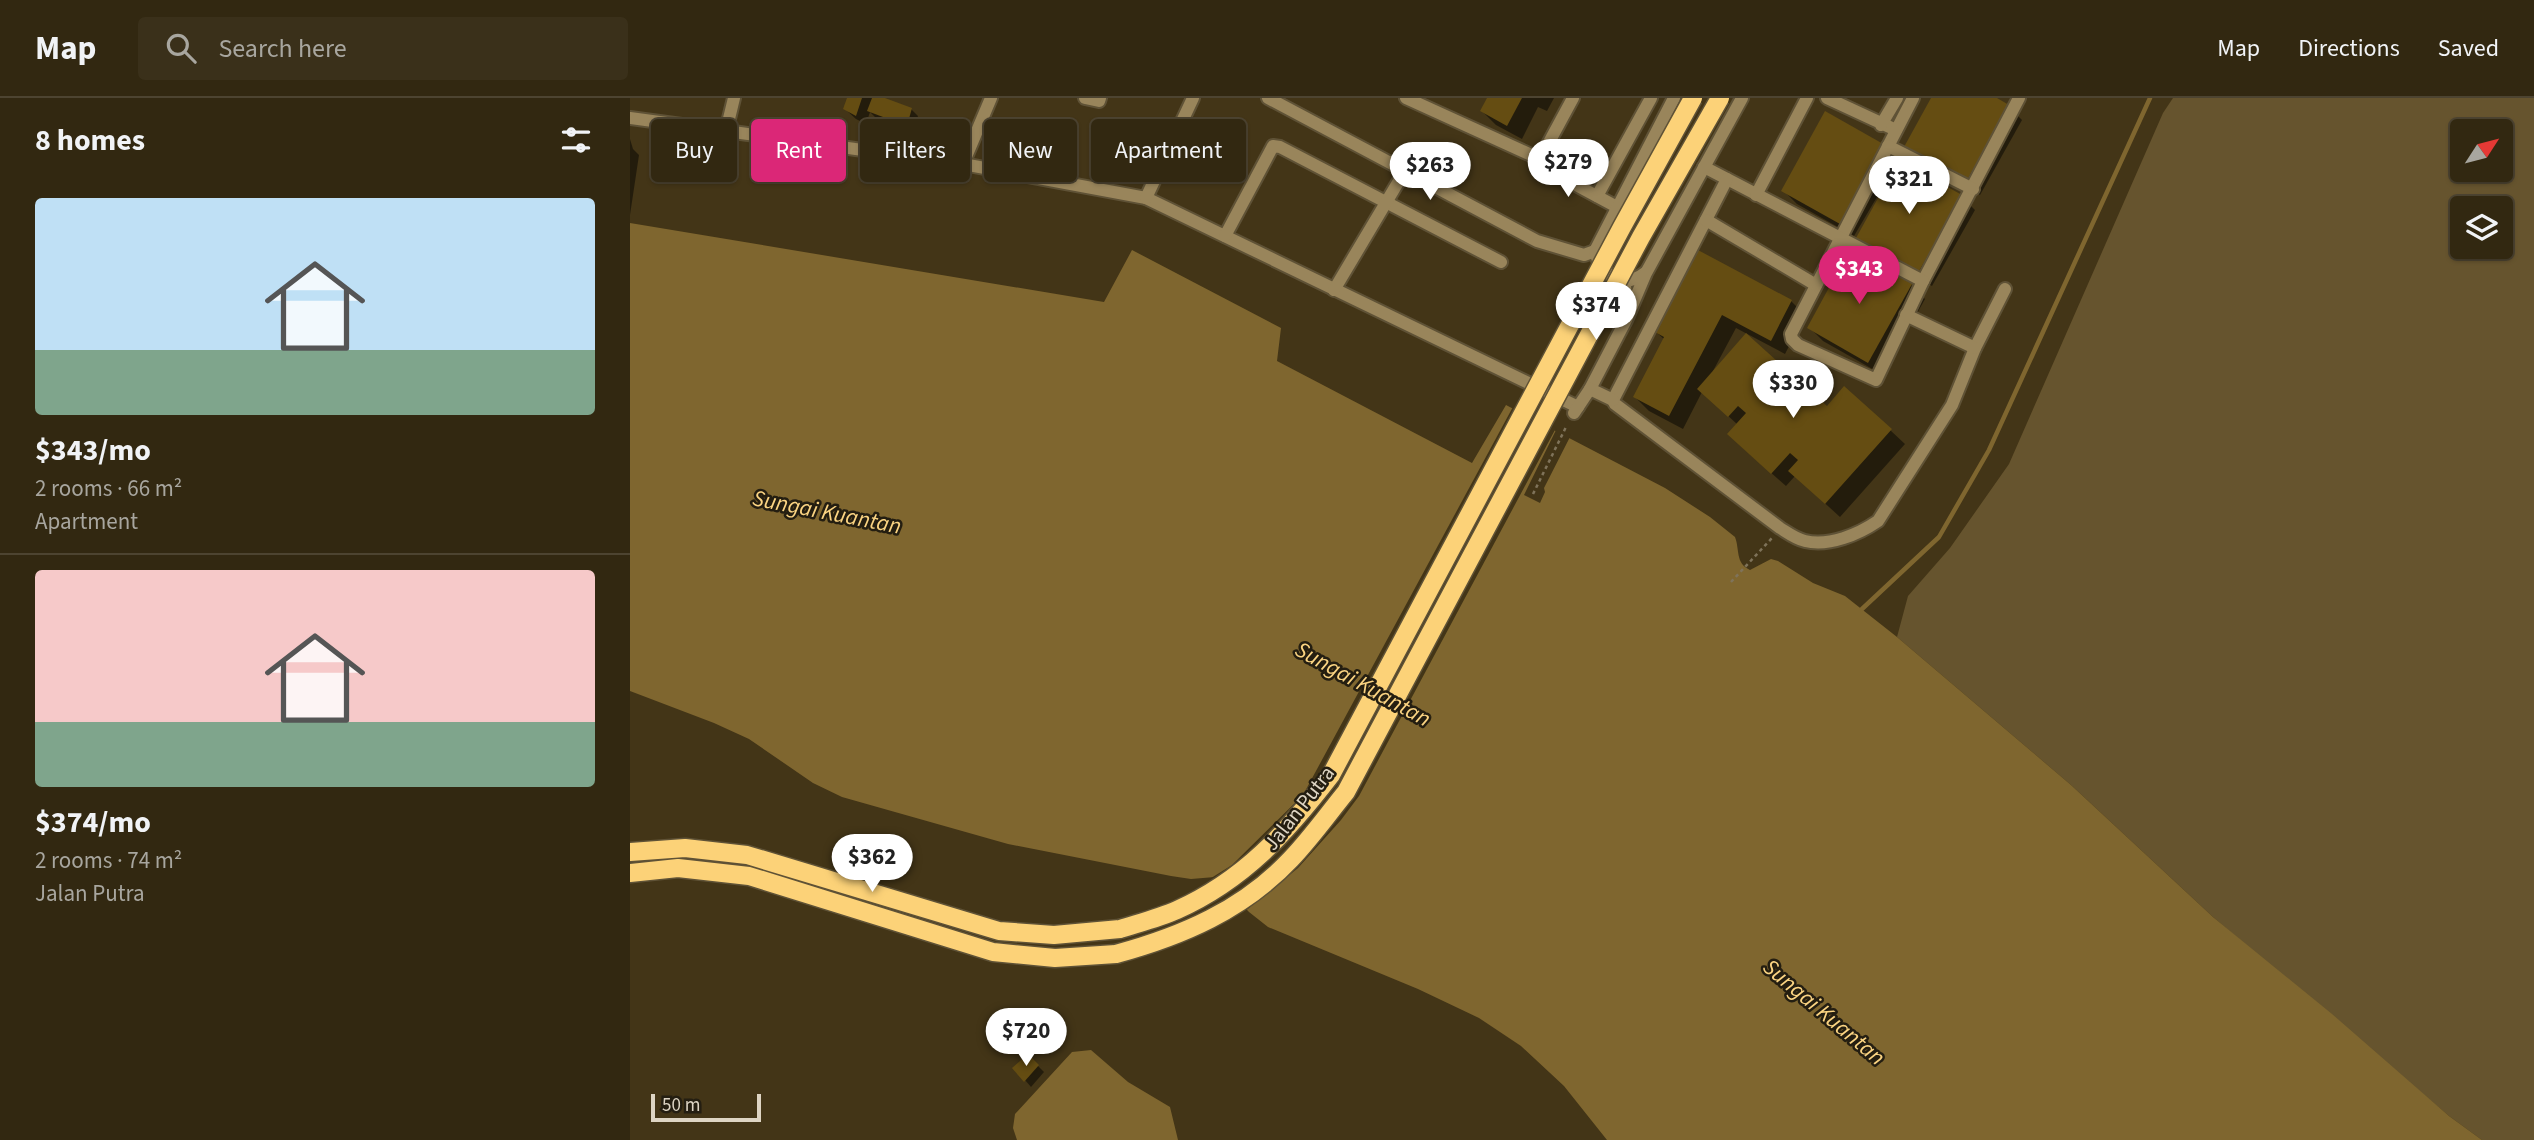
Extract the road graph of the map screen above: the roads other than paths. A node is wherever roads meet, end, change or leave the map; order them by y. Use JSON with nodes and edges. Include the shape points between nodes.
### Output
{"nodes":[{"id":1,"x":734,"y":98,"type":"edge"},
{"id":2,"x":991,"y":98,"type":"edge"},
{"id":3,"x":1085,"y":98,"type":"edge"},
{"id":4,"x":1100,"y":98,"type":"edge"},
{"id":5,"x":1193,"y":98,"type":"edge"},
{"id":6,"x":1268,"y":98,"type":"edge"},
{"id":7,"x":1406,"y":98,"type":"edge"},
{"id":8,"x":1573,"y":98,"type":"edge"},
{"id":9,"x":1651,"y":98,"type":"edge"},
{"id":10,"x":1674,"y":98,"type":"edge"},
{"id":11,"x":1693,"y":98,"type":"edge"},
{"id":12,"x":1720,"y":98,"type":"edge"},
{"id":13,"x":1742,"y":98,"type":"edge"},
{"id":14,"x":1807,"y":98,"type":"edge"},
{"id":15,"x":1827,"y":98,"type":"edge"},
{"id":16,"x":1897,"y":98,"type":"edge"},
{"id":17,"x":1913,"y":98,"type":"edge"},
{"id":18,"x":2018,"y":98,"type":"edge"},
{"id":19,"x":1847,"y":102,"type":"edge"},
{"id":20,"x":630,"y":118,"type":"edge"},
{"id":21,"x":729,"y":119,"type":"edge"},
{"id":22,"x":651,"y":121,"type":"edge"},
{"id":23,"x":1881,"y":125,"type":"junction"},
{"id":24,"x":1896,"y":130,"type":"junction"},
{"id":25,"x":737,"y":133,"type":"edge"},
{"id":26,"x":1888,"y":146,"type":"junction"},
{"id":27,"x":970,"y":148,"type":"edge"},
{"id":28,"x":860,"y":150,"type":"edge"},
{"id":29,"x":1539,"y":159,"type":"junction"},
{"id":30,"x":970,"y":165,"type":"edge"},
{"id":31,"x":1704,"y":167,"type":"junction"},
{"id":32,"x":1406,"y":169,"type":"junction"},
{"id":33,"x":1727,"y":179,"type":"junction"},
{"id":34,"x":1973,"y":189,"type":"junction"},
{"id":35,"x":1756,"y":195,"type":"junction"},
{"id":36,"x":1597,"y":196,"type":"junction"},
{"id":37,"x":1146,"y":198,"type":"junction"},
{"id":38,"x":1387,"y":202,"type":"junction"},
{"id":39,"x":1617,"y":207,"type":"junction"},
{"id":40,"x":1706,"y":220,"type":"junction"},
{"id":41,"x":1225,"y":236,"type":"junction"},
{"id":42,"x":1840,"y":239,"type":"junction"},
{"id":43,"x":1595,"y":251,"type":"junction"},
{"id":44,"x":1501,"y":262,"type":"dead end"},
{"id":45,"x":1646,"y":273,"type":"junction"},
{"id":46,"x":1625,"y":281,"type":"junction"},
{"id":47,"x":1923,"y":281,"type":"junction"},
{"id":48,"x":1816,"y":285,"type":"junction"},
{"id":49,"x":2005,"y":289,"type":"dead end"},
{"id":50,"x":1334,"y":290,"type":"junction"},
{"id":51,"x":1906,"y":316,"type":"junction"},
{"id":52,"x":1626,"y":320,"type":"junction"},
{"id":53,"x":1975,"y":348,"type":"junction"},
{"id":54,"x":1593,"y":384,"type":"junction"},
{"id":55,"x":1613,"y":400,"type":"junction"},
{"id":56,"x":630,"y":852,"type":"edge"},
{"id":57,"x":630,"y":873,"type":"edge"}],
"edges":[{"from":1,"to":21,"type":"street"},
{"from":2,"to":27,"type":"street"},
{"from":3,"to":4,"type":"street","via":[[1099,102]]},
{"from":5,"to":37,"type":"street"},
{"from":6,"to":32,"type":"street"},
{"from":7,"to":29,"type":"street"},
{"from":8,"to":29,"type":"street"},
{"from":9,"to":36,"type":"street"},
{"from":10,"to":39,"type":"street"},
{"from":11,"to":56,"type":"main road","name":"Jalan Putra","bridge":true,"via":[[1331,775],[1300,815],[1233,879],[1177,911],[1120,929],[1054,935],[999,930],[747,855],[685,848]]},
{"from":12,"to":57,"type":"main road","name":"Jalan Putra","bridge":true,"via":[[1346,792],[1291,860],[1253,894],[1166,940],[1116,954],[1055,958],[993,952],[749,876],[678,868]]},
{"from":13,"to":31,"type":"street"},
{"from":14,"to":35,"type":"street"},
{"from":15,"to":19,"type":"street"},
{"from":16,"to":23,"type":"street"},
{"from":17,"to":24,"type":"street"},
{"from":18,"to":34,"type":"street"},
{"from":19,"to":23,"type":"street"},
{"from":20,"to":22,"type":"street"},
{"from":23,"to":24,"type":"street"},
{"from":24,"to":26,"type":"street"},
{"from":25,"to":28,"type":"street"},
{"from":26,"to":34,"type":"street"},
{"from":26,"to":42,"type":"street"},
{"from":29,"to":36,"type":"street"},
{"from":30,"to":37,"type":"street"},
{"from":31,"to":33,"type":"street"},
{"from":31,"to":45,"type":"street"},
{"from":32,"to":38,"type":"street"},
{"from":32,"to":43,"type":"street","via":[[1537,241],[1584,255]]},
{"from":33,"to":35,"type":"street"},
{"from":33,"to":40,"type":"street"},
{"from":34,"to":47,"type":"street"},
{"from":35,"to":42,"type":"street"},
{"from":36,"to":39,"type":"street"},
{"from":37,"to":41,"type":"street"},
{"from":38,"to":41,"type":"street","via":[[1273,146]]},
{"from":38,"to":44,"type":"street"},
{"from":38,"to":50,"type":"street"},
{"from":39,"to":43,"type":"street"},
{"from":40,"to":48,"type":"street"},
{"from":40,"to":55,"type":"street"},
{"from":41,"to":50,"type":"street"},
{"from":42,"to":47,"type":"street"},
{"from":42,"to":48,"type":"street"},
{"from":43,"to":46,"type":"street","via":[[1605,271]]},
{"from":45,"to":46,"type":"street"},
{"from":45,"to":52,"type":"street"},
{"from":46,"to":52,"type":"street"},
{"from":47,"to":51,"type":"street"},
{"from":48,"to":51,"type":"street","via":[[1792,340],[1876,380]]},
{"from":49,"to":53,"type":"street"},
{"from":50,"to":54,"type":"street","via":[[1576,410]]},
{"from":51,"to":53,"type":"street"},
{"from":52,"to":54,"type":"street"},
{"from":53,"to":55,"type":"street","via":[[1952,405],[1878,521],[1836,539],[1801,540],[1780,528]]},
{"from":54,"to":55,"type":"street"}]}
